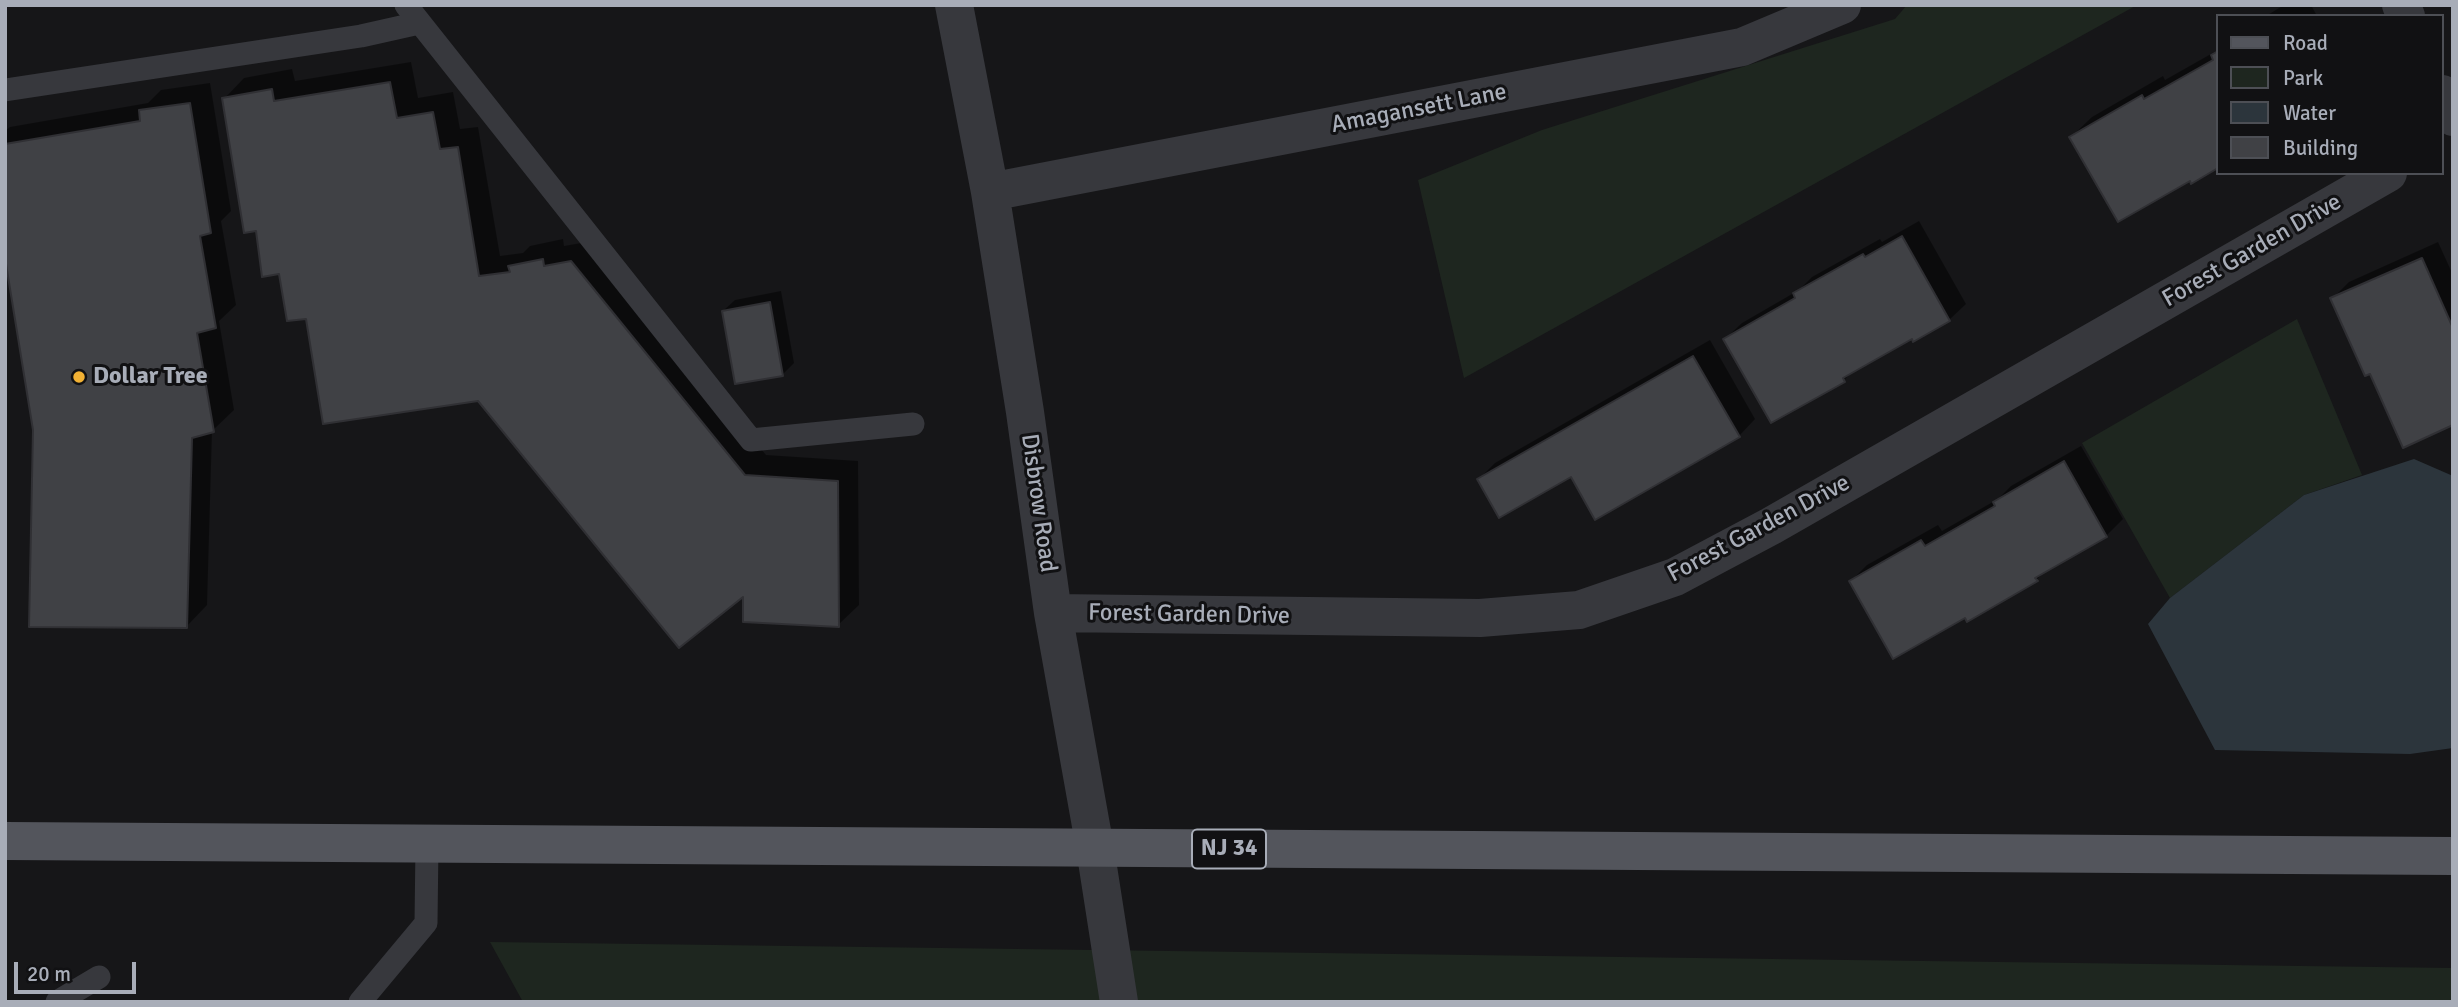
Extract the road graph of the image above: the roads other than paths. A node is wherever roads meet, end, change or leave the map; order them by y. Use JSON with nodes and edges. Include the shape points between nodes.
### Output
{"nodes":[{"id":1,"x":954,"y":5,"type":"edge"},
{"id":2,"x":1842,"y":5,"type":"edge"},
{"id":3,"x":412,"y":14,"type":"edge"},
{"id":4,"x":5,"y":90,"type":"edge"},
{"id":5,"x":2444,"y":98,"type":"edge"},
{"id":6,"x":2453,"y":117,"type":"edge"},
{"id":7,"x":2384,"y":175,"type":"edge"},
{"id":8,"x":990,"y":192,"type":"junction"},
{"id":9,"x":913,"y":424,"type":"dead end"},
{"id":10,"x":1054,"y":613,"type":"junction"},
{"id":11,"x":5,"y":841,"type":"edge"},
{"id":12,"x":427,"y":844,"type":"junction"},
{"id":13,"x":1095,"y":848,"type":"junction"},
{"id":14,"x":2453,"y":856,"type":"edge"},
{"id":15,"x":99,"y":977,"type":"dead end"},
{"id":16,"x":57,"y":1002,"type":"edge"},
{"id":17,"x":360,"y":1002,"type":"edge"},
{"id":18,"x":1119,"y":1002,"type":"edge"}],
"edges":[{"from":1,"to":8,"type":"street","name":"Disbrow Road"},
{"from":2,"to":8,"type":"street","name":"Amagansett Lane","via":[[1742,47]]},
{"from":3,"to":4,"type":"lane","via":[[361,37]]},
{"from":3,"to":9,"type":"lane","via":[[751,440]]},
{"from":5,"to":6,"type":"street"},
{"from":7,"to":10,"type":"street","name":"Forest Garden Drive","via":[[1747,539],[1675,577],[1579,610],[1480,618]]},
{"from":8,"to":10,"type":"street","name":"Disbrow Road"},
{"from":10,"to":13,"type":"street","name":"Disbrow Road"},
{"from":11,"to":12,"type":"main road","number":"NJ 34"},
{"from":12,"to":13,"type":"main road","number":"NJ 34"},
{"from":12,"to":17,"type":"lane","via":[[426,923]]},
{"from":13,"to":14,"type":"main road","number":"NJ 34"},
{"from":13,"to":18,"type":"street","name":"Disbrow Road"},
{"from":15,"to":16,"type":"lane"}]}
